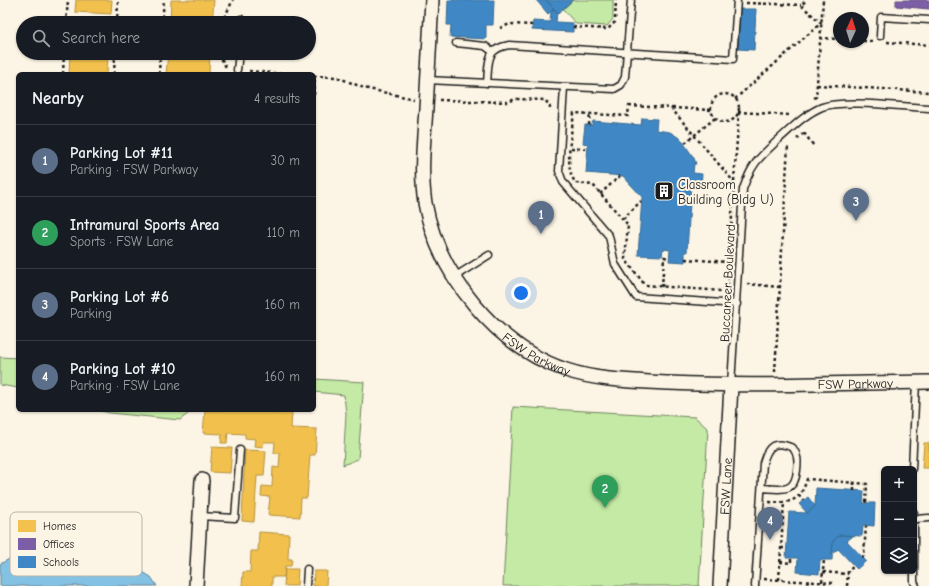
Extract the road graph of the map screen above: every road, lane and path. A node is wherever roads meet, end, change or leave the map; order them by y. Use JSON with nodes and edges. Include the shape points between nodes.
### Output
{"nodes":[{"id":1,"x":68,"y":0,"type":"edge"},
{"id":2,"x":118,"y":0,"type":"edge"},
{"id":3,"x":164,"y":0,"type":"edge"},
{"id":4,"x":233,"y":0,"type":"edge"},
{"id":5,"x":432,"y":0,"type":"edge"},
{"id":6,"x":616,"y":0,"type":"edge"},
{"id":7,"x":631,"y":0,"type":"edge"},
{"id":8,"x":807,"y":0,"type":"edge"},
{"id":9,"x":823,"y":0,"type":"edge"},
{"id":10,"x":737,"y":1,"type":"edge"},
{"id":11,"x":801,"y":5,"type":"junction"},
{"id":12,"x":67,"y":16,"type":"edge"},
{"id":13,"x":117,"y":16,"type":"edge"},
{"id":14,"x":163,"y":16,"type":"edge"},
{"id":15,"x":225,"y":16,"type":"edge"},
{"id":16,"x":929,"y":20,"type":"edge"},
{"id":17,"x":821,"y":23,"type":"junction"},
{"id":18,"x":532,"y":25,"type":"dead end"},
{"id":19,"x":573,"y":27,"type":"dead end"},
{"id":20,"x":500,"y":28,"type":"dead end"},
{"id":21,"x":880,"y":36,"type":"dead end"},
{"id":22,"x":820,"y":38,"type":"junction"},
{"id":23,"x":833,"y":39,"type":"edge"},
{"id":24,"x":869,"y":41,"type":"edge"},
{"id":25,"x":873,"y":41,"type":"dead end"},
{"id":26,"x":885,"y":42,"type":"dead end"},
{"id":27,"x":456,"y":43,"type":"dead end"},
{"id":28,"x":929,"y":45,"type":"edge"},
{"id":29,"x":492,"y":51,"type":"junction"},
{"id":30,"x":627,"y":52,"type":"junction"},
{"id":31,"x":64,"y":60,"type":"edge"},
{"id":32,"x":115,"y":60,"type":"edge"},
{"id":33,"x":160,"y":60,"type":"edge"},
{"id":34,"x":222,"y":60,"type":"edge"},
{"id":35,"x":238,"y":60,"type":"edge"},
{"id":36,"x":237,"y":70,"type":"dead end"},
{"id":37,"x":249,"y":71,"type":"dead end"},
{"id":38,"x":63,"y":72,"type":"edge"},
{"id":39,"x":114,"y":72,"type":"edge"},
{"id":40,"x":159,"y":72,"type":"edge"},
{"id":41,"x":227,"y":72,"type":"edge"},
{"id":42,"x":260,"y":72,"type":"edge"},
{"id":43,"x":427,"y":80,"type":"junction"},
{"id":44,"x":488,"y":83,"type":"junction"},
{"id":45,"x":817,"y":85,"type":"junction"},
{"id":46,"x":564,"y":87,"type":"junction"},
{"id":47,"x":929,"y":92,"type":"edge"},
{"id":48,"x":735,"y":99,"type":"junction"},
{"id":49,"x":810,"y":100,"type":"dead end"},
{"id":50,"x":671,"y":108,"type":"junction"},
{"id":51,"x":929,"y":108,"type":"edge"},
{"id":52,"x":711,"y":110,"type":"junction"},
{"id":53,"x":738,"y":112,"type":"junction"},
{"id":54,"x":795,"y":112,"type":"dead end"},
{"id":55,"x":590,"y":114,"type":"junction"},
{"id":56,"x":715,"y":118,"type":"junction"},
{"id":57,"x":589,"y":125,"type":"dead end"},
{"id":58,"x":694,"y":134,"type":"junction"},
{"id":59,"x":685,"y":144,"type":"dead end"},
{"id":60,"x":814,"y":146,"type":"dead end"},
{"id":61,"x":571,"y":148,"type":"junction"},
{"id":62,"x":588,"y":149,"type":"dead end"},
{"id":63,"x":620,"y":176,"type":"dead end"},
{"id":64,"x":734,"y":182,"type":"junction"},
{"id":65,"x":600,"y":194,"type":"junction"},
{"id":66,"x":642,"y":202,"type":"dead end"},
{"id":67,"x":623,"y":219,"type":"junction"},
{"id":68,"x":489,"y":255,"type":"dead end"},
{"id":69,"x":669,"y":258,"type":"dead end"},
{"id":70,"x":685,"y":259,"type":"dead end"},
{"id":71,"x":729,"y":262,"type":"junction"},
{"id":72,"x":454,"y":277,"type":"junction"},
{"id":73,"x":747,"y":284,"type":"dead end"},
{"id":74,"x":662,"y":287,"type":"junction"},
{"id":75,"x":780,"y":287,"type":"junction"},
{"id":76,"x":736,"y":304,"type":"junction"},
{"id":77,"x":922,"y":382,"type":"edge"},
{"id":78,"x":774,"y":384,"type":"junction"},
{"id":79,"x":731,"y":386,"type":"junction"},
{"id":80,"x":240,"y":450,"type":"dead end"},
{"id":81,"x":912,"y":466,"type":"edge"},
{"id":82,"x":202,"y":480,"type":"dead end"},
{"id":83,"x":854,"y":483,"type":"junction"},
{"id":84,"x":762,"y":488,"type":"junction"},
{"id":85,"x":854,"y":491,"type":"dead end"},
{"id":86,"x":799,"y":496,"type":"junction"},
{"id":87,"x":803,"y":501,"type":"dead end"},
{"id":88,"x":761,"y":502,"type":"junction"},
{"id":89,"x":784,"y":502,"type":"junction"},
{"id":90,"x":866,"y":503,"type":"dead end"},
{"id":91,"x":200,"y":516,"type":"junction"},
{"id":92,"x":917,"y":516,"type":"edge"},
{"id":93,"x":929,"y":518,"type":"edge"},
{"id":94,"x":866,"y":525,"type":"dead end"},
{"id":95,"x":914,"y":538,"type":"edge"},
{"id":96,"x":781,"y":548,"type":"junction"},
{"id":97,"x":787,"y":548,"type":"dead end"},
{"id":98,"x":791,"y":558,"type":"dead end"},
{"id":99,"x":862,"y":558,"type":"dead end"},
{"id":100,"x":824,"y":560,"type":"dead end"},
{"id":101,"x":780,"y":562,"type":"junction"},
{"id":102,"x":854,"y":566,"type":"dead end"},
{"id":103,"x":307,"y":569,"type":"dead end"},
{"id":104,"x":823,"y":572,"type":"junction"},
{"id":105,"x":848,"y":574,"type":"junction"},
{"id":106,"x":756,"y":578,"type":"junction"},
{"id":107,"x":779,"y":580,"type":"junction"},
{"id":108,"x":822,"y":582,"type":"junction"},
{"id":109,"x":833,"y":583,"type":"dead end"},
{"id":110,"x":196,"y":586,"type":"edge"},
{"id":111,"x":306,"y":586,"type":"edge"},
{"id":112,"x":720,"y":586,"type":"edge"},
{"id":113,"x":755,"y":586,"type":"edge"},
{"id":114,"x":847,"y":586,"type":"edge"},
{"id":115,"x":916,"y":586,"type":"edge"}],
"edges":[{"from":1,"to":12,"type":"path"},
{"from":2,"to":13,"type":"path"},
{"from":3,"to":14,"type":"path"},
{"from":4,"to":15,"type":"path"},
{"from":5,"to":43,"type":"street","name":"FSW Parkway"},
{"from":6,"to":19,"type":"path","via":[[615,22],[608,29]]},
{"from":7,"to":30,"type":"lane"},
{"from":8,"to":11,"type":"path"},
{"from":9,"to":17,"type":"path"},
{"from":10,"to":11,"type":"path"},
{"from":10,"to":30,"type":"lane","via":[[733,59]]},
{"from":11,"to":17,"type":"path"},
{"from":16,"to":21,"type":"lane","via":[[881,17]]},
{"from":17,"to":22,"type":"path"},
{"from":17,"to":48,"type":"path"},
{"from":18,"to":20,"type":"path","via":[[510,24]]},
{"from":22,"to":23,"type":"path"},
{"from":22,"to":45,"type":"path"},
{"from":24,"to":25,"type":"path"},
{"from":26,"to":28,"type":"path"},
{"from":27,"to":29,"type":"lane","via":[[485,46]]},
{"from":29,"to":30,"type":"lane","via":[[509,45]]},
{"from":29,"to":44,"type":"lane","via":[[489,58]]},
{"from":30,"to":46,"type":"lane","via":[[625,77],[621,85],[614,89]]},
{"from":31,"to":38,"type":"path"},
{"from":32,"to":39,"type":"path"},
{"from":33,"to":40,"type":"path"},
{"from":34,"to":41,"type":"path"},
{"from":35,"to":36,"type":"lane"},
{"from":37,"to":42,"type":"path"},
{"from":43,"to":44,"type":"lane"},
{"from":43,"to":72,"type":"street","name":"FSW Parkway","via":[[422,162],[425,203],[435,237]]},
{"from":44,"to":46,"type":"lane"},
{"from":45,"to":47,"type":"path"},
{"from":45,"to":49,"type":"path","via":[[816,97]]},
{"from":46,"to":76,"type":"lane","via":[[559,171],[563,182],[609,236],[615,264],[636,297]]},
{"from":48,"to":52,"type":"path","via":[[727,95],[718,96],[712,102]]},
{"from":48,"to":53,"type":"path"},
{"from":50,"to":52,"type":"path"},
{"from":50,"to":55,"type":"path","via":[[629,106],[628,116]]},
{"from":50,"to":58,"type":"path"},
{"from":51,"to":76,"type":"lane","name":"Buccaneer Boulevard","via":[[837,103],[822,107],[797,124],[757,160],[749,171],[743,189]]},
{"from":52,"to":56,"type":"path"},
{"from":53,"to":54,"type":"path","via":[[790,116]]},
{"from":53,"to":56,"type":"path","via":[[732,120],[723,122]]},
{"from":53,"to":64,"type":"path"},
{"from":55,"to":57,"type":"path"},
{"from":55,"to":61,"type":"path","via":[[574,113]]},
{"from":56,"to":58,"type":"path"},
{"from":58,"to":59,"type":"path"},
{"from":58,"to":64,"type":"path"},
{"from":60,"to":75,"type":"path","via":[[803,132],[788,146]]},
{"from":61,"to":62,"type":"path"},
{"from":61,"to":65,"type":"path","via":[[569,168],[572,178],[576,183],[592,184]]},
{"from":63,"to":65,"type":"path"},
{"from":64,"to":71,"type":"path"},
{"from":65,"to":67,"type":"path"},
{"from":66,"to":67,"type":"path"},
{"from":67,"to":74,"type":"path","via":[[628,225],[625,259],[645,285]]},
{"from":68,"to":72,"type":"lane"},
{"from":69,"to":74,"type":"path","via":[[664,257]]},
{"from":70,"to":71,"type":"path"},
{"from":71,"to":74,"type":"path","via":[[728,283],[725,289],[720,291]]},
{"from":72,"to":79,"type":"street","name":"FSW Parkway","via":[[472,302],[498,329],[540,358],[566,370],[616,380]]},
{"from":73,"to":75,"type":"path"},
{"from":75,"to":78,"type":"path"},
{"from":76,"to":79,"type":"lane","name":"Buccaneer Boulevard"},
{"from":77,"to":78,"type":"street","name":"FSW Parkway"},
{"from":77,"to":81,"type":"lane"},
{"from":78,"to":79,"type":"street","name":"FSW Parkway"},
{"from":79,"to":112,"type":"street","name":"FSW Lane"},
{"from":80,"to":91,"type":"lane","via":[[235,518]]},
{"from":82,"to":91,"type":"street"},
{"from":83,"to":85,"type":"path"},
{"from":83,"to":86,"type":"path","via":[[807,479]]},
{"from":83,"to":90,"type":"path","via":[[867,484]]},
{"from":84,"to":84,"type":"lane","via":[[790,488],[795,483],[798,458],[793,448],[775,445],[766,450]]},
{"from":84,"to":88,"type":"lane"},
{"from":86,"to":87,"type":"path"},
{"from":86,"to":89,"type":"path","via":[[788,503]]},
{"from":88,"to":89,"type":"path"},
{"from":88,"to":106,"type":"lane"},
{"from":89,"to":96,"type":"path"},
{"from":91,"to":110,"type":"street"},
{"from":92,"to":93,"type":"lane"},
{"from":94,"to":99,"type":"path"},
{"from":95,"to":115,"type":"lane"},
{"from":96,"to":97,"type":"path"},
{"from":96,"to":101,"type":"path"},
{"from":98,"to":101,"type":"path","via":[[791,563]]},
{"from":100,"to":104,"type":"path"},
{"from":101,"to":107,"type":"path"},
{"from":102,"to":105,"type":"path"},
{"from":103,"to":111,"type":"lane"},
{"from":104,"to":105,"type":"path"},
{"from":104,"to":108,"type":"path"},
{"from":105,"to":114,"type":"path"},
{"from":106,"to":107,"type":"path"},
{"from":106,"to":113,"type":"lane"},
{"from":107,"to":108,"type":"path"},
{"from":108,"to":109,"type":"path"}]}
